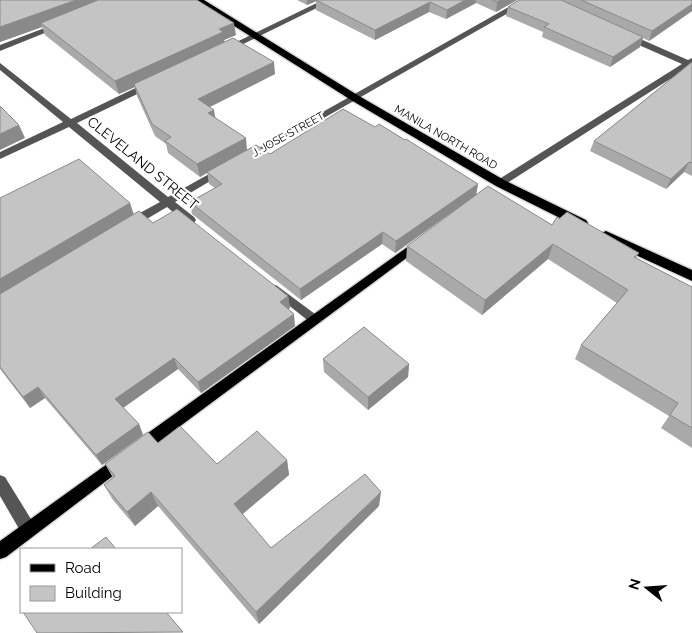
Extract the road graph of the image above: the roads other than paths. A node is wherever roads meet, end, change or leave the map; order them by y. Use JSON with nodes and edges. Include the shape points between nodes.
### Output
{"nodes":[{"id":1,"x":198,"y":0,"type":"edge"},
{"id":2,"x":329,"y":0,"type":"edge"},
{"id":3,"x":527,"y":0,"type":"edge"},
{"id":4,"x":71,"y":21,"type":"edge"},
{"id":5,"x":617,"y":32,"type":"edge"},
{"id":6,"x":255,"y":35,"type":"junction"},
{"id":7,"x":0,"y":48,"type":"edge"},
{"id":8,"x":218,"y":53,"type":"edge"},
{"id":9,"x":691,"y":64,"type":"edge"},
{"id":10,"x":0,"y":66,"type":"edge"},
{"id":11,"x":157,"y":82,"type":"edge"},
{"id":12,"x":355,"y":98,"type":"junction"},
{"id":13,"x":69,"y":123,"type":"junction"},
{"id":14,"x":0,"y":156,"type":"edge"},
{"id":15,"x":500,"y":183,"type":"junction"},
{"id":16,"x":488,"y":192,"type":"edge"},
{"id":17,"x":166,"y":202,"type":"junction"},
{"id":18,"x":125,"y":227,"type":"edge"},
{"id":19,"x":198,"y":227,"type":"edge"},
{"id":20,"x":433,"y":233,"type":"edge"},
{"id":21,"x":692,"y":276,"type":"edge"},
{"id":22,"x":268,"y":282,"type":"edge"},
{"id":23,"x":315,"y":320,"type":"junction"},
{"id":24,"x":0,"y":482,"type":"edge"},
{"id":25,"x":28,"y":529,"type":"junction"},
{"id":26,"x":0,"y":551,"type":"edge"}],
"edges":[{"from":1,"to":6,"type":"highway","name":"MANILA NORTH ROAD"},
{"from":2,"to":6,"type":"street"},
{"from":3,"to":12,"type":"street","name":"J. JOSE STREET"},
{"from":4,"to":7,"type":"street"},
{"from":5,"to":9,"type":"street"},
{"from":6,"to":8,"type":"street"},
{"from":6,"to":12,"type":"highway","name":"MANILA NORTH ROAD"},
{"from":9,"to":15,"type":"street"},
{"from":10,"to":13,"type":"street","name":"CLEVELAND STREET"},
{"from":11,"to":13,"type":"street"},
{"from":12,"to":15,"type":"highway","name":"MANILA NORTH ROAD"},
{"from":12,"to":17,"type":"street","name":"J. JOSE STREET"},
{"from":13,"to":14,"type":"street"},
{"from":13,"to":17,"type":"street","name":"CLEVELAND STREET"},
{"from":15,"to":16,"type":"main road"},
{"from":15,"to":21,"type":"highway","name":"MANILA NORTH ROAD"},
{"from":17,"to":18,"type":"street","name":"J. JOSE STREET"},
{"from":17,"to":19,"type":"street","name":"CLEVELAND STREET"},
{"from":20,"to":23,"type":"main road"},
{"from":22,"to":23,"type":"street"},
{"from":23,"to":25,"type":"main road"},
{"from":24,"to":25,"type":"street"},
{"from":25,"to":26,"type":"main road"}]}
